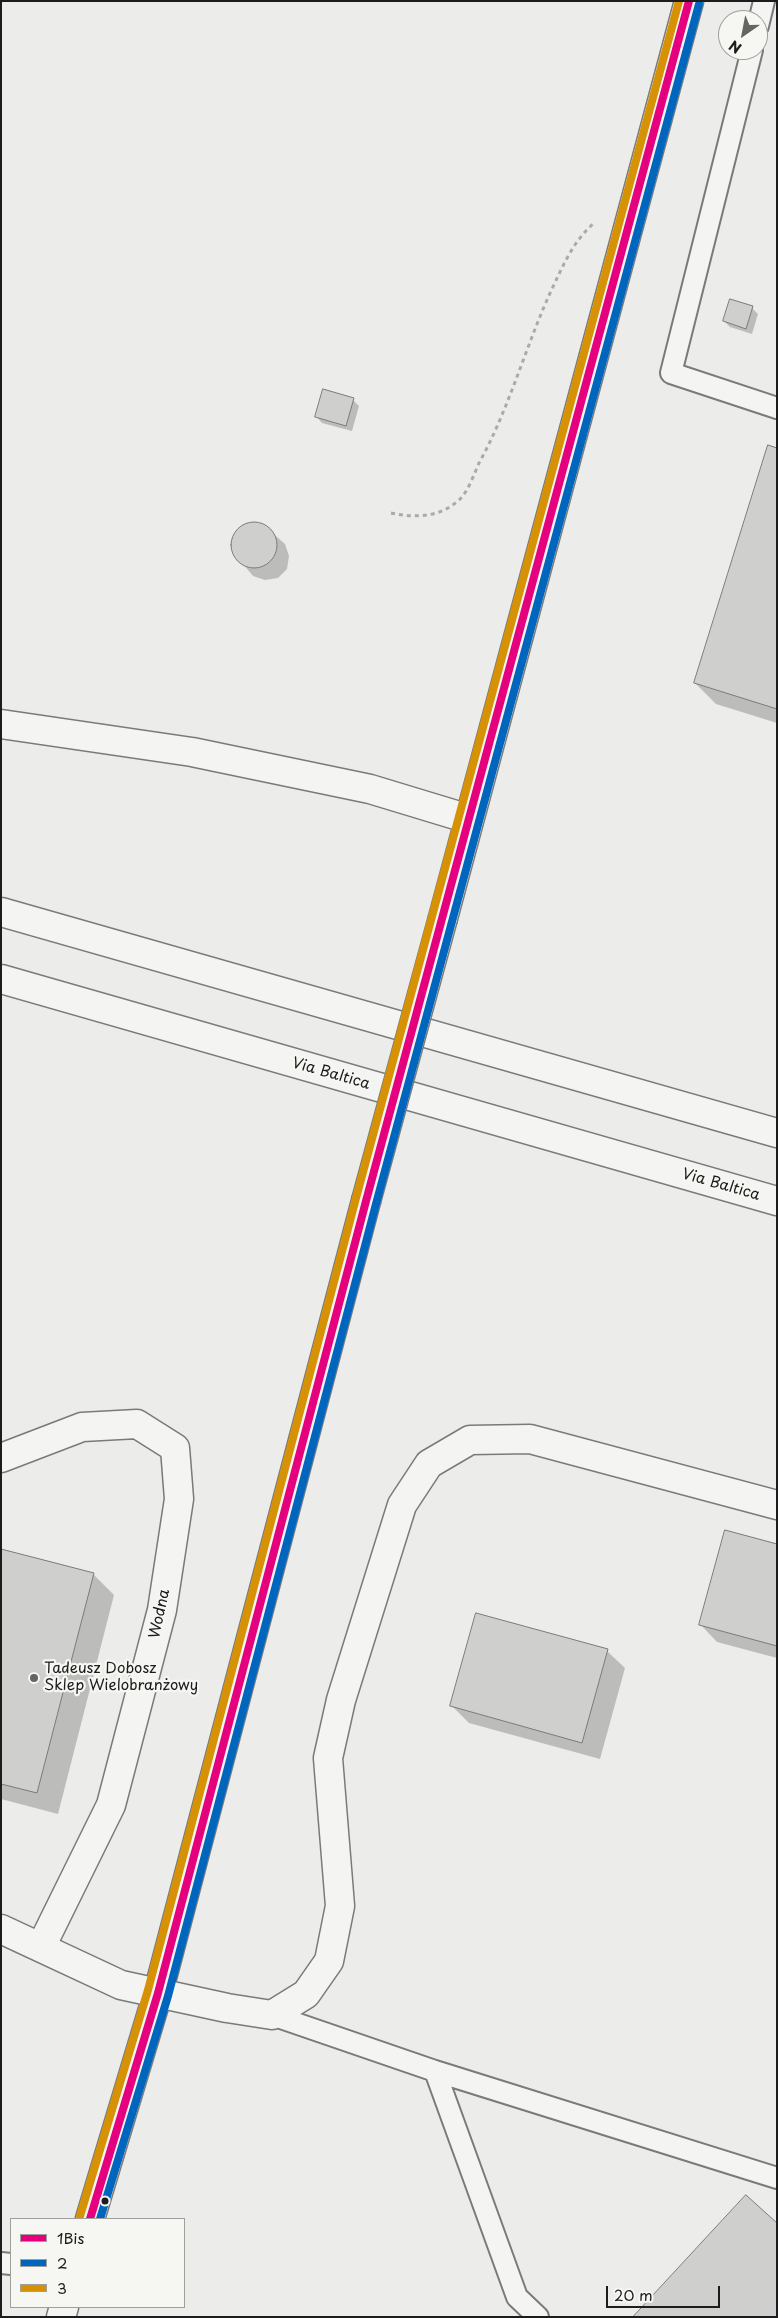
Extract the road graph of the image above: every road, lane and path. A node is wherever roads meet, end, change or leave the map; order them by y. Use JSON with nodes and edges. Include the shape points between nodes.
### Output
{"nodes":[{"id":1,"x":689,"y":1,"type":"edge"},
{"id":2,"x":749,"y":60,"type":"edge"},
{"id":3,"x":631,"y":212,"type":"junction"},
{"id":4,"x":777,"y":408,"type":"edge"},
{"id":5,"x":391,"y":513,"type":"dead end"},
{"id":6,"x":1,"y":724,"type":"edge"},
{"id":7,"x":469,"y":819,"type":"junction"},
{"id":8,"x":1,"y":912,"type":"edge"},
{"id":9,"x":1,"y":979,"type":"edge"},
{"id":10,"x":777,"y":1133,"type":"edge"},
{"id":11,"x":777,"y":1201,"type":"edge"},
{"id":12,"x":1,"y":1458,"type":"edge"},
{"id":13,"x":777,"y":1505,"type":"edge"},
{"id":14,"x":1,"y":1929,"type":"edge"},
{"id":15,"x":41,"y":1947,"type":"junction"},
{"id":16,"x":158,"y":1993,"type":"junction"},
{"id":17,"x":272,"y":2015,"type":"junction"},
{"id":18,"x":435,"y":2071,"type":"junction"},
{"id":19,"x":772,"y":2179,"type":"edge"},
{"id":20,"x":90,"y":2218,"type":"edge"},
{"id":21,"x":538,"y":2317,"type":"edge"}],
"edges":[{"from":1,"to":3,"type":"main road"},
{"from":2,"to":4,"type":"lane","via":[[671,373]]},
{"from":3,"to":5,"type":"path","via":[[598,220],[579,237],[531,336],[497,432],[460,499],[438,514],[410,517]]},
{"from":3,"to":7,"type":"main road"},
{"from":6,"to":7,"type":"main road","via":[[201,754],[370,789]]},
{"from":7,"to":16,"type":"main road","bridge":true},
{"from":8,"to":10,"type":"main road"},
{"from":9,"to":11,"type":"main road","name":"Via Baltica"},
{"from":12,"to":15,"type":"main road","name":"Wodna","via":[[82,1427],[137,1424],[175,1448],[179,1499],[162,1610],[111,1805]]},
{"from":13,"to":17,"type":"main road","via":[[530,1439],[470,1440],[429,1464],[402,1505],[340,1700],[328,1758],[340,1906],[329,1962],[306,1994]]},
{"from":14,"to":15,"type":"main road"},
{"from":15,"to":16,"type":"main road","via":[[121,1985]]},
{"from":16,"to":17,"type":"main road"},
{"from":16,"to":20,"type":"main road"},
{"from":17,"to":18,"type":"lane"},
{"from":18,"to":19,"type":"lane"},
{"from":18,"to":21,"type":"lane","via":[[517,2297]]}]}
